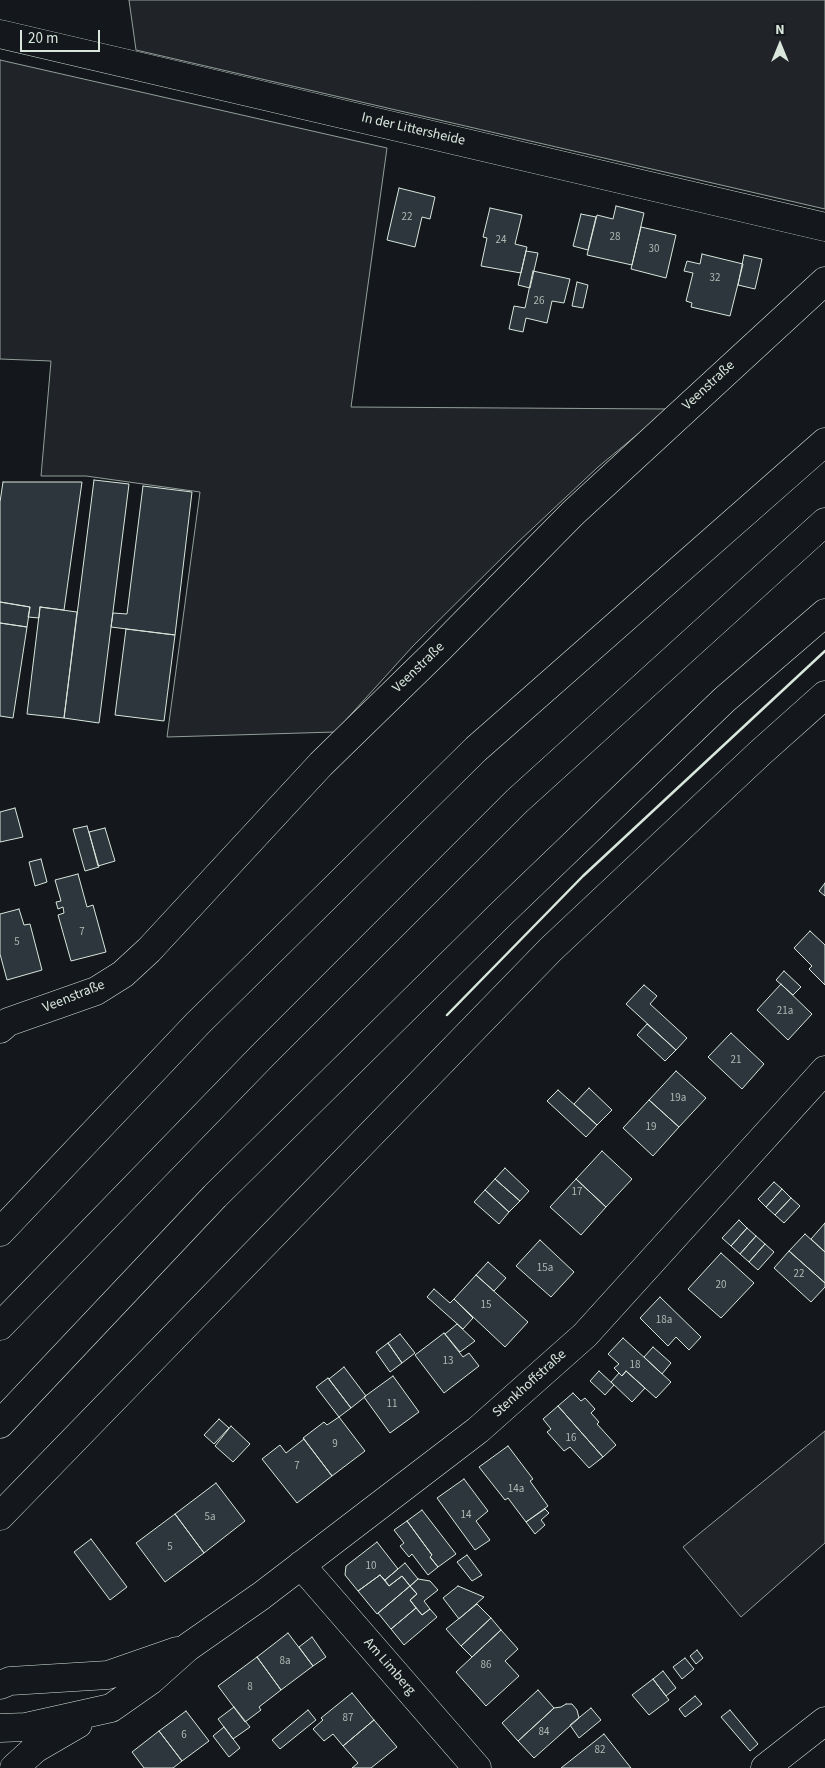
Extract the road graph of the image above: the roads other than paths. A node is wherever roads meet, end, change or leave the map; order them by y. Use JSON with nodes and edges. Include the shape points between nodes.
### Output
{"nodes":[{"id":1,"x":0,"y":34,"type":"edge"},
{"id":2,"x":825,"y":227,"type":"edge"},
{"id":3,"x":825,"y":281,"type":"edge"},
{"id":4,"x":825,"y":442,"type":"edge"},
{"id":5,"x":825,"y":522,"type":"edge"},
{"id":6,"x":825,"y":613,"type":"edge"},
{"id":7,"x":825,"y":695,"type":"edge"},
{"id":8,"x":0,"y":1029,"type":"edge"},
{"id":9,"x":825,"y":1070,"type":"edge"},
{"id":10,"x":0,"y":1232,"type":"edge"},
{"id":11,"x":0,"y":1326,"type":"edge"},
{"id":12,"x":0,"y":1424,"type":"edge"},
{"id":13,"x":0,"y":1516,"type":"edge"},
{"id":14,"x":301,"y":1565,"type":"junction"},
{"id":15,"x":188,"y":1647,"type":"junction"},
{"id":16,"x":0,"y":1665,"type":"edge"},
{"id":17,"x":27,"y":1679,"type":"junction"},
{"id":18,"x":0,"y":1684,"type":"edge"},
{"id":19,"x":111,"y":1708,"type":"junction"},
{"id":20,"x":825,"y":1721,"type":"edge"},
{"id":21,"x":0,"y":1728,"type":"edge"},
{"id":22,"x":14,"y":1768,"type":"edge"},
{"id":23,"x":477,"y":1768,"type":"edge"},
{"id":24,"x":765,"y":1768,"type":"edge"}],
"edges":[{"from":1,"to":2,"type":"main road","name":"In der Littersheide"},
{"from":3,"to":8,"type":"main road","name":"Veenstraße","via":[[573,512],[321,764],[123,974],[96,991],[8,1022]]},
{"from":4,"to":10,"type":"main road","via":[[476,749],[198,1023]]},
{"from":5,"to":11,"type":"main road","via":[[517,801],[265,1053]]},
{"from":6,"to":12,"type":"main road","via":[[724,700],[500,915],[215,1196]]},
{"from":7,"to":13,"type":"main road","via":[[551,948]]},
{"from":9,"to":14,"type":"main road","name":"Stenkhoffstraße","via":[[585,1335],[478,1430]]},
{"from":14,"to":15,"type":"main road","name":"Stenkhoffstraße"},
{"from":14,"to":23,"type":"main road","name":"Am Limberg"},
{"from":15,"to":17,"type":"main road","name":"Stenkhoffstraße","via":[[108,1675]]},
{"from":15,"to":19,"type":"main road","name":"Stenkhoffstraße","via":[[152,1680]]},
{"from":16,"to":17,"type":"main road"},
{"from":17,"to":18,"type":"main road","name":"Stenkhoffstraße"},
{"from":19,"to":21,"type":"main road","name":"Stenkhoffstraße","via":[[26,1727]]},
{"from":19,"to":22,"type":"main road","via":[[35,1749]]},
{"from":20,"to":24,"type":"main road"}]}
